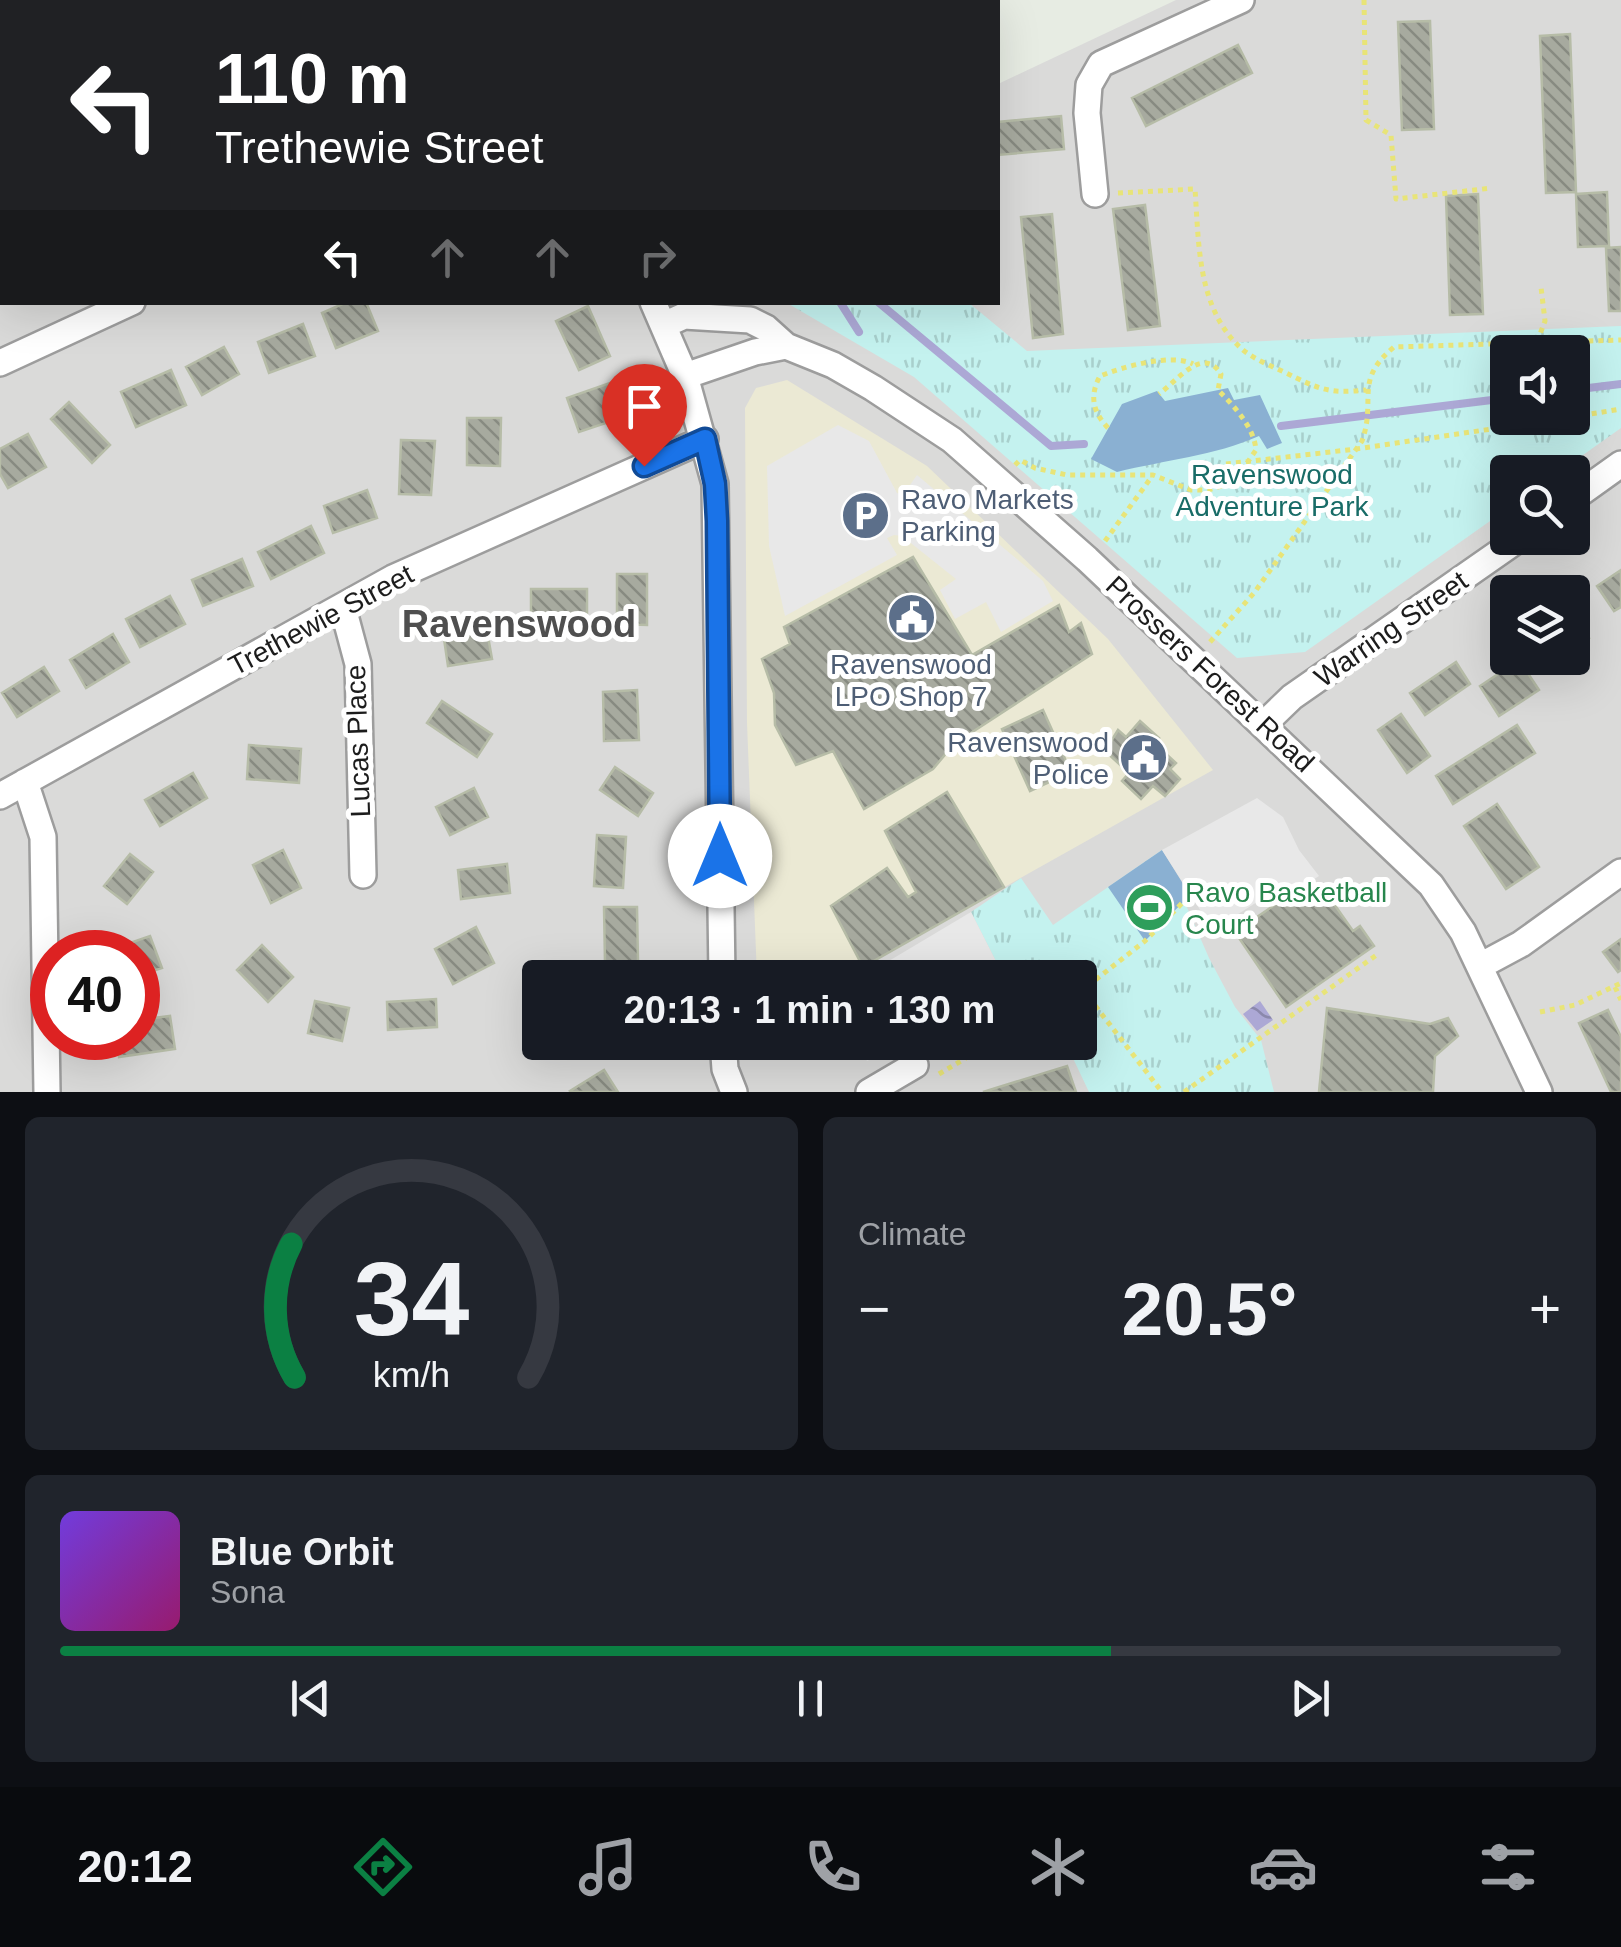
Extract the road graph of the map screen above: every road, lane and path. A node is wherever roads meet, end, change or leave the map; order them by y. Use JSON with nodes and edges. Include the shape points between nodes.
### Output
{"nodes":[{"id":1,"x":1241,"y":0,"type":"edge"},
{"id":2,"x":1364,"y":0,"type":"edge"},
{"id":3,"x":1492,"y":188,"type":"dead end"},
{"id":4,"x":1095,"y":194,"type":"joint"},
{"id":5,"x":1540,"y":287,"type":"dead end"},
{"id":6,"x":125,"y":305,"type":"edge"},
{"id":7,"x":659,"y":314,"type":"edge"},
{"id":8,"x":1539,"y":335,"type":"edge"},
{"id":9,"x":1621,"y":340,"type":"edge"},
{"id":10,"x":1590,"y":341,"type":"edge"},
{"id":11,"x":1490,"y":344,"type":"edge"},
{"id":12,"x":786,"y":346,"type":"junction"},
{"id":13,"x":0,"y":362,"type":"edge"},
{"id":14,"x":1193,"y":364,"type":"junction"},
{"id":15,"x":685,"y":376,"type":"junction"},
{"id":16,"x":1367,"y":390,"type":"junction"},
{"id":17,"x":1160,"y":394,"type":"dead end"},
{"id":18,"x":1621,"y":409,"type":"edge"},
{"id":19,"x":1590,"y":414,"type":"edge"},
{"id":20,"x":1108,"y":428,"type":"dead end"},
{"id":21,"x":1490,"y":429,"type":"edge"},
{"id":22,"x":705,"y":439,"type":"junction"},
{"id":23,"x":1356,"y":449,"type":"junction"},
{"id":24,"x":1250,"y":461,"type":"junction"},
{"id":25,"x":1226,"y":464,"type":"dead end"},
{"id":26,"x":1621,"y":464,"type":"edge"},
{"id":27,"x":1153,"y":475,"type":"junction"},
{"id":28,"x":999,"y":481,"type":"junction"},
{"id":29,"x":1590,"y":487,"type":"edge"},
{"id":30,"x":1101,"y":546,"type":"dead end"},
{"id":31,"x":1496,"y":555,"type":"edge"},
{"id":32,"x":343,"y":608,"type":"junction"},
{"id":33,"x":1210,"y":642,"type":"dead end"},
{"id":34,"x":1264,"y":724,"type":"junction"},
{"id":35,"x":25,"y":782,"type":"junction"},
{"id":36,"x":0,"y":796,"type":"edge"},
{"id":37,"x":1621,"y":872,"type":"edge"},
{"id":38,"x":363,"y":876,"type":"dead end"},
{"id":39,"x":1190,"y":894,"type":"dead end"},
{"id":40,"x":1378,"y":954,"type":"dead end"},
{"id":41,"x":722,"y":960,"type":"edge"},
{"id":42,"x":1480,"y":966,"type":"junction"},
{"id":43,"x":1097,"y":979,"type":"edge"},
{"id":44,"x":1618,"y":985,"type":"edge"},
{"id":45,"x":1621,"y":1000,"type":"edge"},
{"id":46,"x":1097,"y":1010,"type":"edge"},
{"id":47,"x":1540,"y":1012,"type":"dead end"},
{"id":48,"x":725,"y":1060,"type":"edge"},
{"id":49,"x":951,"y":1060,"type":"edge"},
{"id":50,"x":920,"y":1073,"type":"joint"},
{"id":51,"x":47,"y":1092,"type":"edge"},
{"id":52,"x":734,"y":1092,"type":"edge"},
{"id":53,"x":869,"y":1092,"type":"edge"},
{"id":54,"x":1162,"y":1092,"type":"edge"},
{"id":55,"x":1184,"y":1092,"type":"edge"},
{"id":56,"x":1538,"y":1092,"type":"edge"}],
"edges":[{"from":1,"to":4,"type":"street","via":[[1101,64],[1089,85],[1087,113]]},
{"from":2,"to":3,"type":"path","via":[[1366,120],[1391,135],[1396,200]]},
{"from":4,"to":16,"type":"path","via":[[1195,189],[1207,296],[1243,350],[1334,393]]},
{"from":5,"to":8,"type":"path","via":[[1545,322]]},
{"from":6,"to":13,"type":"street"},
{"from":7,"to":12,"type":"street","name":"Prossers Forest Road","via":[[750,320]]},
{"from":7,"to":15,"type":"street"},
{"from":9,"to":10,"type":"path"},
{"from":11,"to":16,"type":"path","via":[[1394,347],[1378,360]]},
{"from":12,"to":15,"type":"street"},
{"from":12,"to":28,"type":"street","name":"Prossers Forest Road","via":[[833,365],[919,416]]},
{"from":14,"to":17,"type":"path"},
{"from":14,"to":20,"type":"path","via":[[1142,364],[1100,376],[1092,396]]},
{"from":14,"to":24,"type":"path","via":[[1205,362],[1221,374],[1218,390],[1255,438]]},
{"from":15,"to":22,"type":"street"},
{"from":16,"to":23,"type":"path","via":[[1367,426]]},
{"from":18,"to":19,"type":"path"},
{"from":21,"to":23,"type":"path"},
{"from":22,"to":32,"type":"street","name":"Trethewie Street","via":[[393,578]]},
{"from":22,"to":41,"type":"street","via":[[717,521]]},
{"from":23,"to":24,"type":"path"},
{"from":23,"to":33,"type":"path","via":[[1254,593]]},
{"from":24,"to":25,"type":"path"},
{"from":24,"to":27,"type":"path","via":[[1225,485],[1208,490]]},
{"from":26,"to":29,"type":"street"},
{"from":27,"to":28,"type":"path","via":[[1067,475],[1020,460]]},
{"from":27,"to":30,"type":"path"},
{"from":28,"to":34,"type":"street","name":"Prossers Forest Road"},
{"from":31,"to":34,"type":"street","name":"Warring Street","via":[[1292,697]]},
{"from":32,"to":35,"type":"street","name":"Trethewie Street"},
{"from":32,"to":38,"type":"street","name":"Lucas Place","via":[[358,664]]},
{"from":34,"to":42,"type":"street","name":"Prossers Forest Road","via":[[1431,885]]},
{"from":35,"to":36,"type":"street","name":"Trethewie Street"},
{"from":35,"to":51,"type":"street","via":[[43,837]]},
{"from":37,"to":42,"type":"street"},
{"from":39,"to":43,"type":"path"},
{"from":40,"to":55,"type":"path"},
{"from":42,"to":56,"type":"street","name":"Prossers Forest Road"},
{"from":44,"to":45,"type":"path"},
{"from":44,"to":47,"type":"path"},
{"from":46,"to":54,"type":"path"},
{"from":48,"to":52,"type":"street"},
{"from":49,"to":50,"type":"path"},
{"from":50,"to":53,"type":"street"}]}
